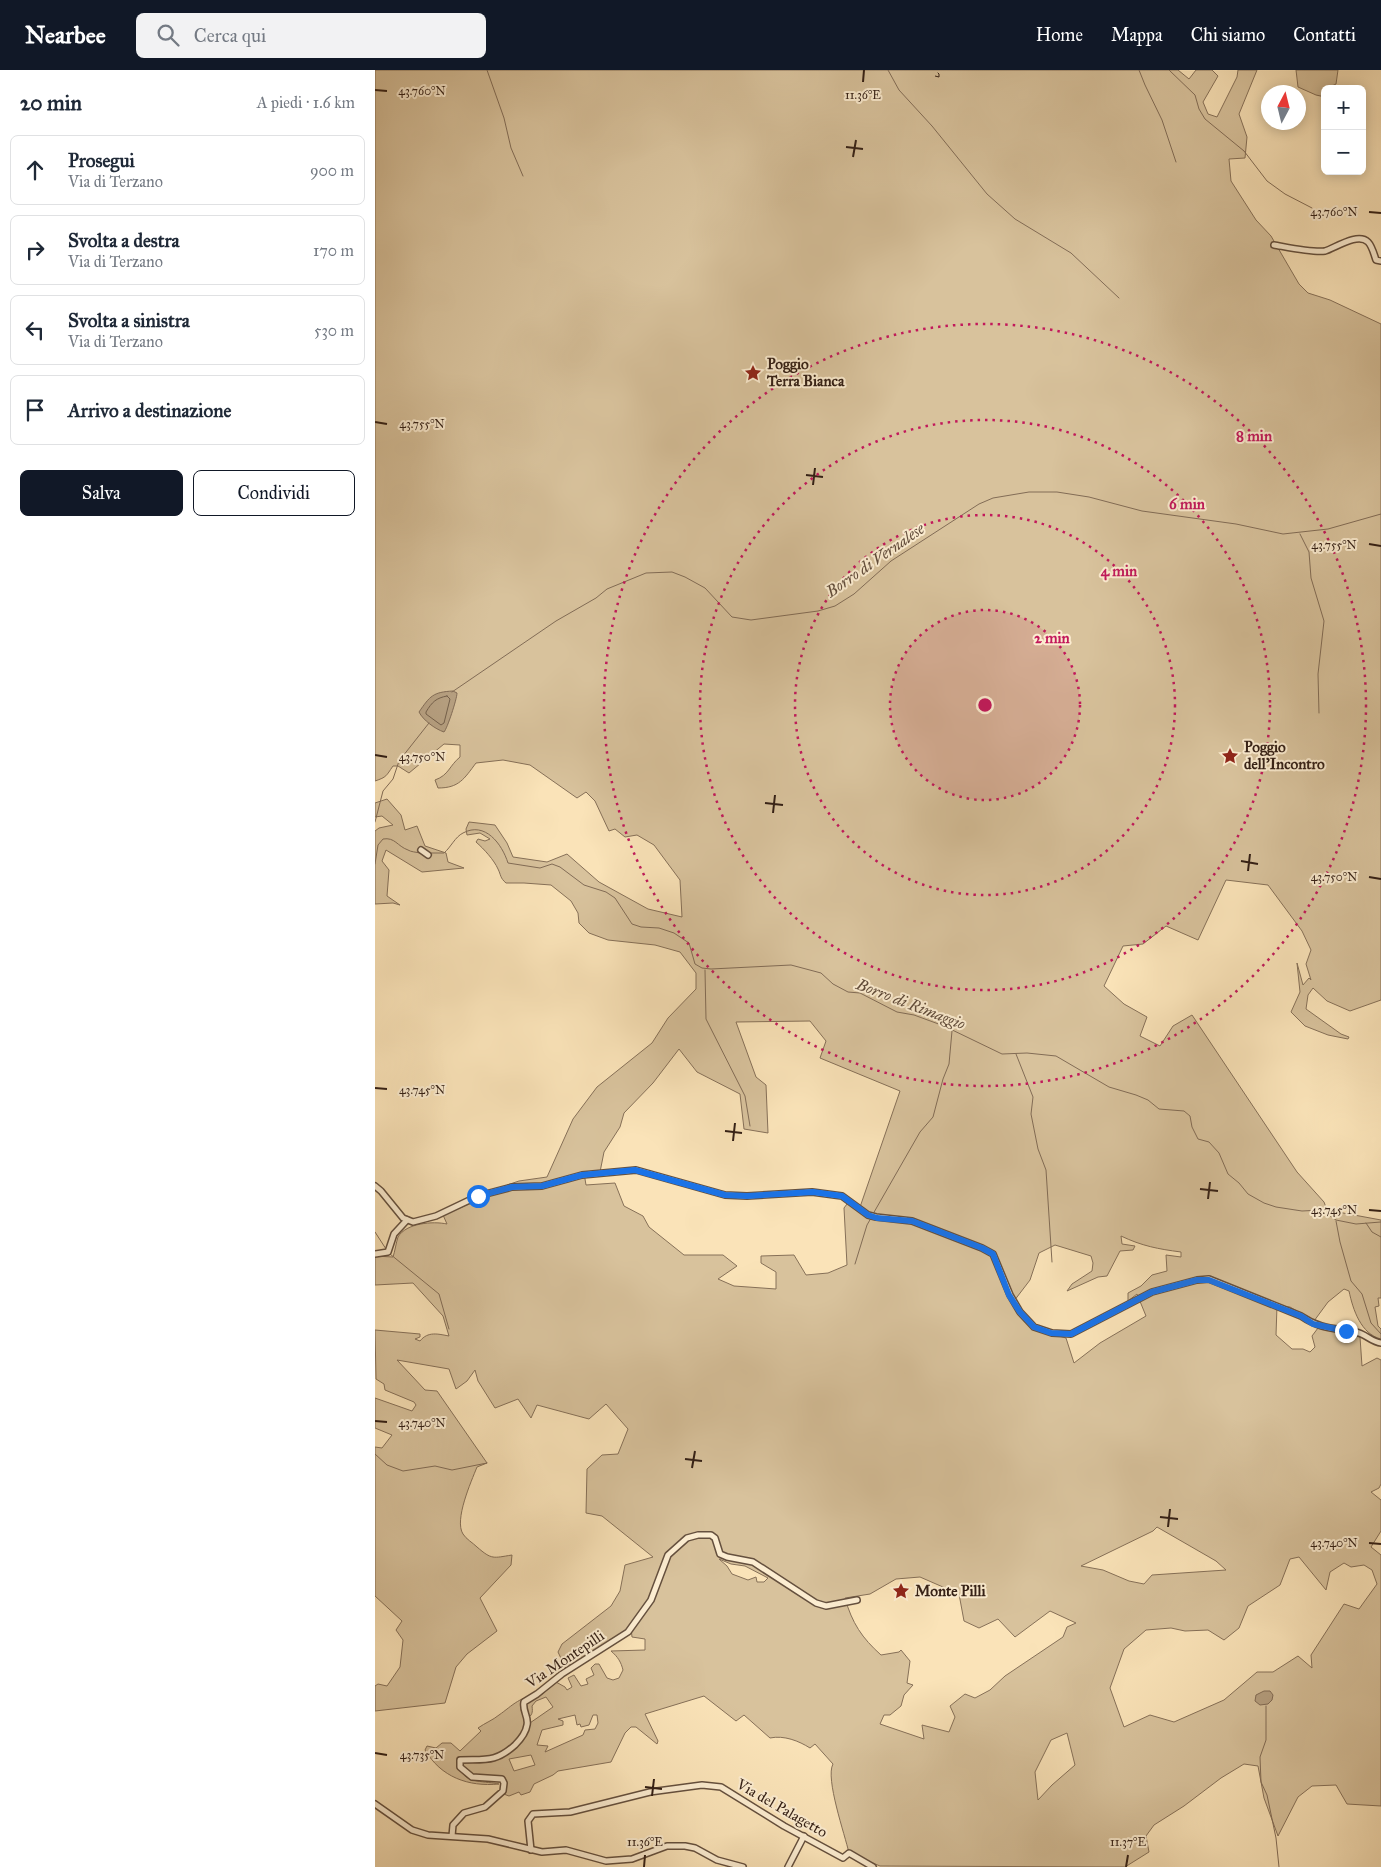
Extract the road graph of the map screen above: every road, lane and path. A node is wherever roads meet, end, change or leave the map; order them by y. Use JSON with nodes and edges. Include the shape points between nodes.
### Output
{"nodes":[{"id":1,"x":1275,"y":245,"type":"dead end"},
{"id":2,"x":1381,"y":261,"type":"edge"},
{"id":3,"x":421,"y":850,"type":"dead end"},
{"id":4,"x":428,"y":855,"type":"dead end"},
{"id":5,"x":375,"y":1186,"type":"edge"},
{"id":6,"x":407,"y":1220,"type":"junction"},
{"id":7,"x":375,"y":1254,"type":"edge"},
{"id":8,"x":1381,"y":1343,"type":"edge"},
{"id":9,"x":857,"y":1600,"type":"dead end"},
{"id":10,"x":375,"y":1804,"type":"edge"},
{"id":11,"x":452,"y":1836,"type":"junction"},
{"id":12,"x":804,"y":1836,"type":"junction"},
{"id":13,"x":531,"y":1850,"type":"junction"},
{"id":14,"x":743,"y":1867,"type":"edge"},
{"id":15,"x":788,"y":1867,"type":"edge"},
{"id":16,"x":873,"y":1867,"type":"edge"}],
"edges":[{"from":1,"to":2,"type":"street","via":[[1324,251],[1361,239],[1370,244],[1376,260]]},
{"from":3,"to":4,"type":"street"},
{"from":5,"to":6,"type":"street"},
{"from":6,"to":7,"type":"street","via":[[394,1234],[388,1252]]},
{"from":6,"to":8,"type":"street","via":[[413,1222],[436,1216],[478,1196],[512,1187],[542,1186],[582,1175],[625,1170],[664,1177],[725,1195],[823,1193],[842,1196],[868,1215],[912,1221],[993,1254],[1009,1295],[1020,1312],[1034,1327],[1051,1333],[1071,1334],[1152,1292],[1209,1280],[1301,1316],[1313,1324],[1355,1332]]},
{"from":9,"to":11,"type":"street","name":"Via Montepilli","via":[[826,1606],[816,1603],[753,1562],[720,1554],[711,1535],[687,1538],[668,1556],[651,1600],[628,1632],[524,1702],[527,1726],[519,1741],[500,1757],[460,1760],[460,1767],[472,1777],[501,1779],[505,1783],[503,1791],[485,1808],[464,1813],[453,1825]]},
{"from":10,"to":11,"type":"street","via":[[412,1830]]},
{"from":11,"to":13,"type":"street","via":[[488,1839]]},
{"from":12,"to":13,"type":"street","name":"Via del Palagetto","via":[[721,1787],[702,1785],[650,1792],[570,1812],[533,1814],[528,1821]]},
{"from":12,"to":15,"type":"street"},
{"from":12,"to":16,"type":"street","name":"Via del Palagetto","via":[[843,1858],[849,1853]]},
{"from":13,"to":14,"type":"street","via":[[575,1851],[599,1860],[619,1861],[667,1846],[685,1846]]}]}
